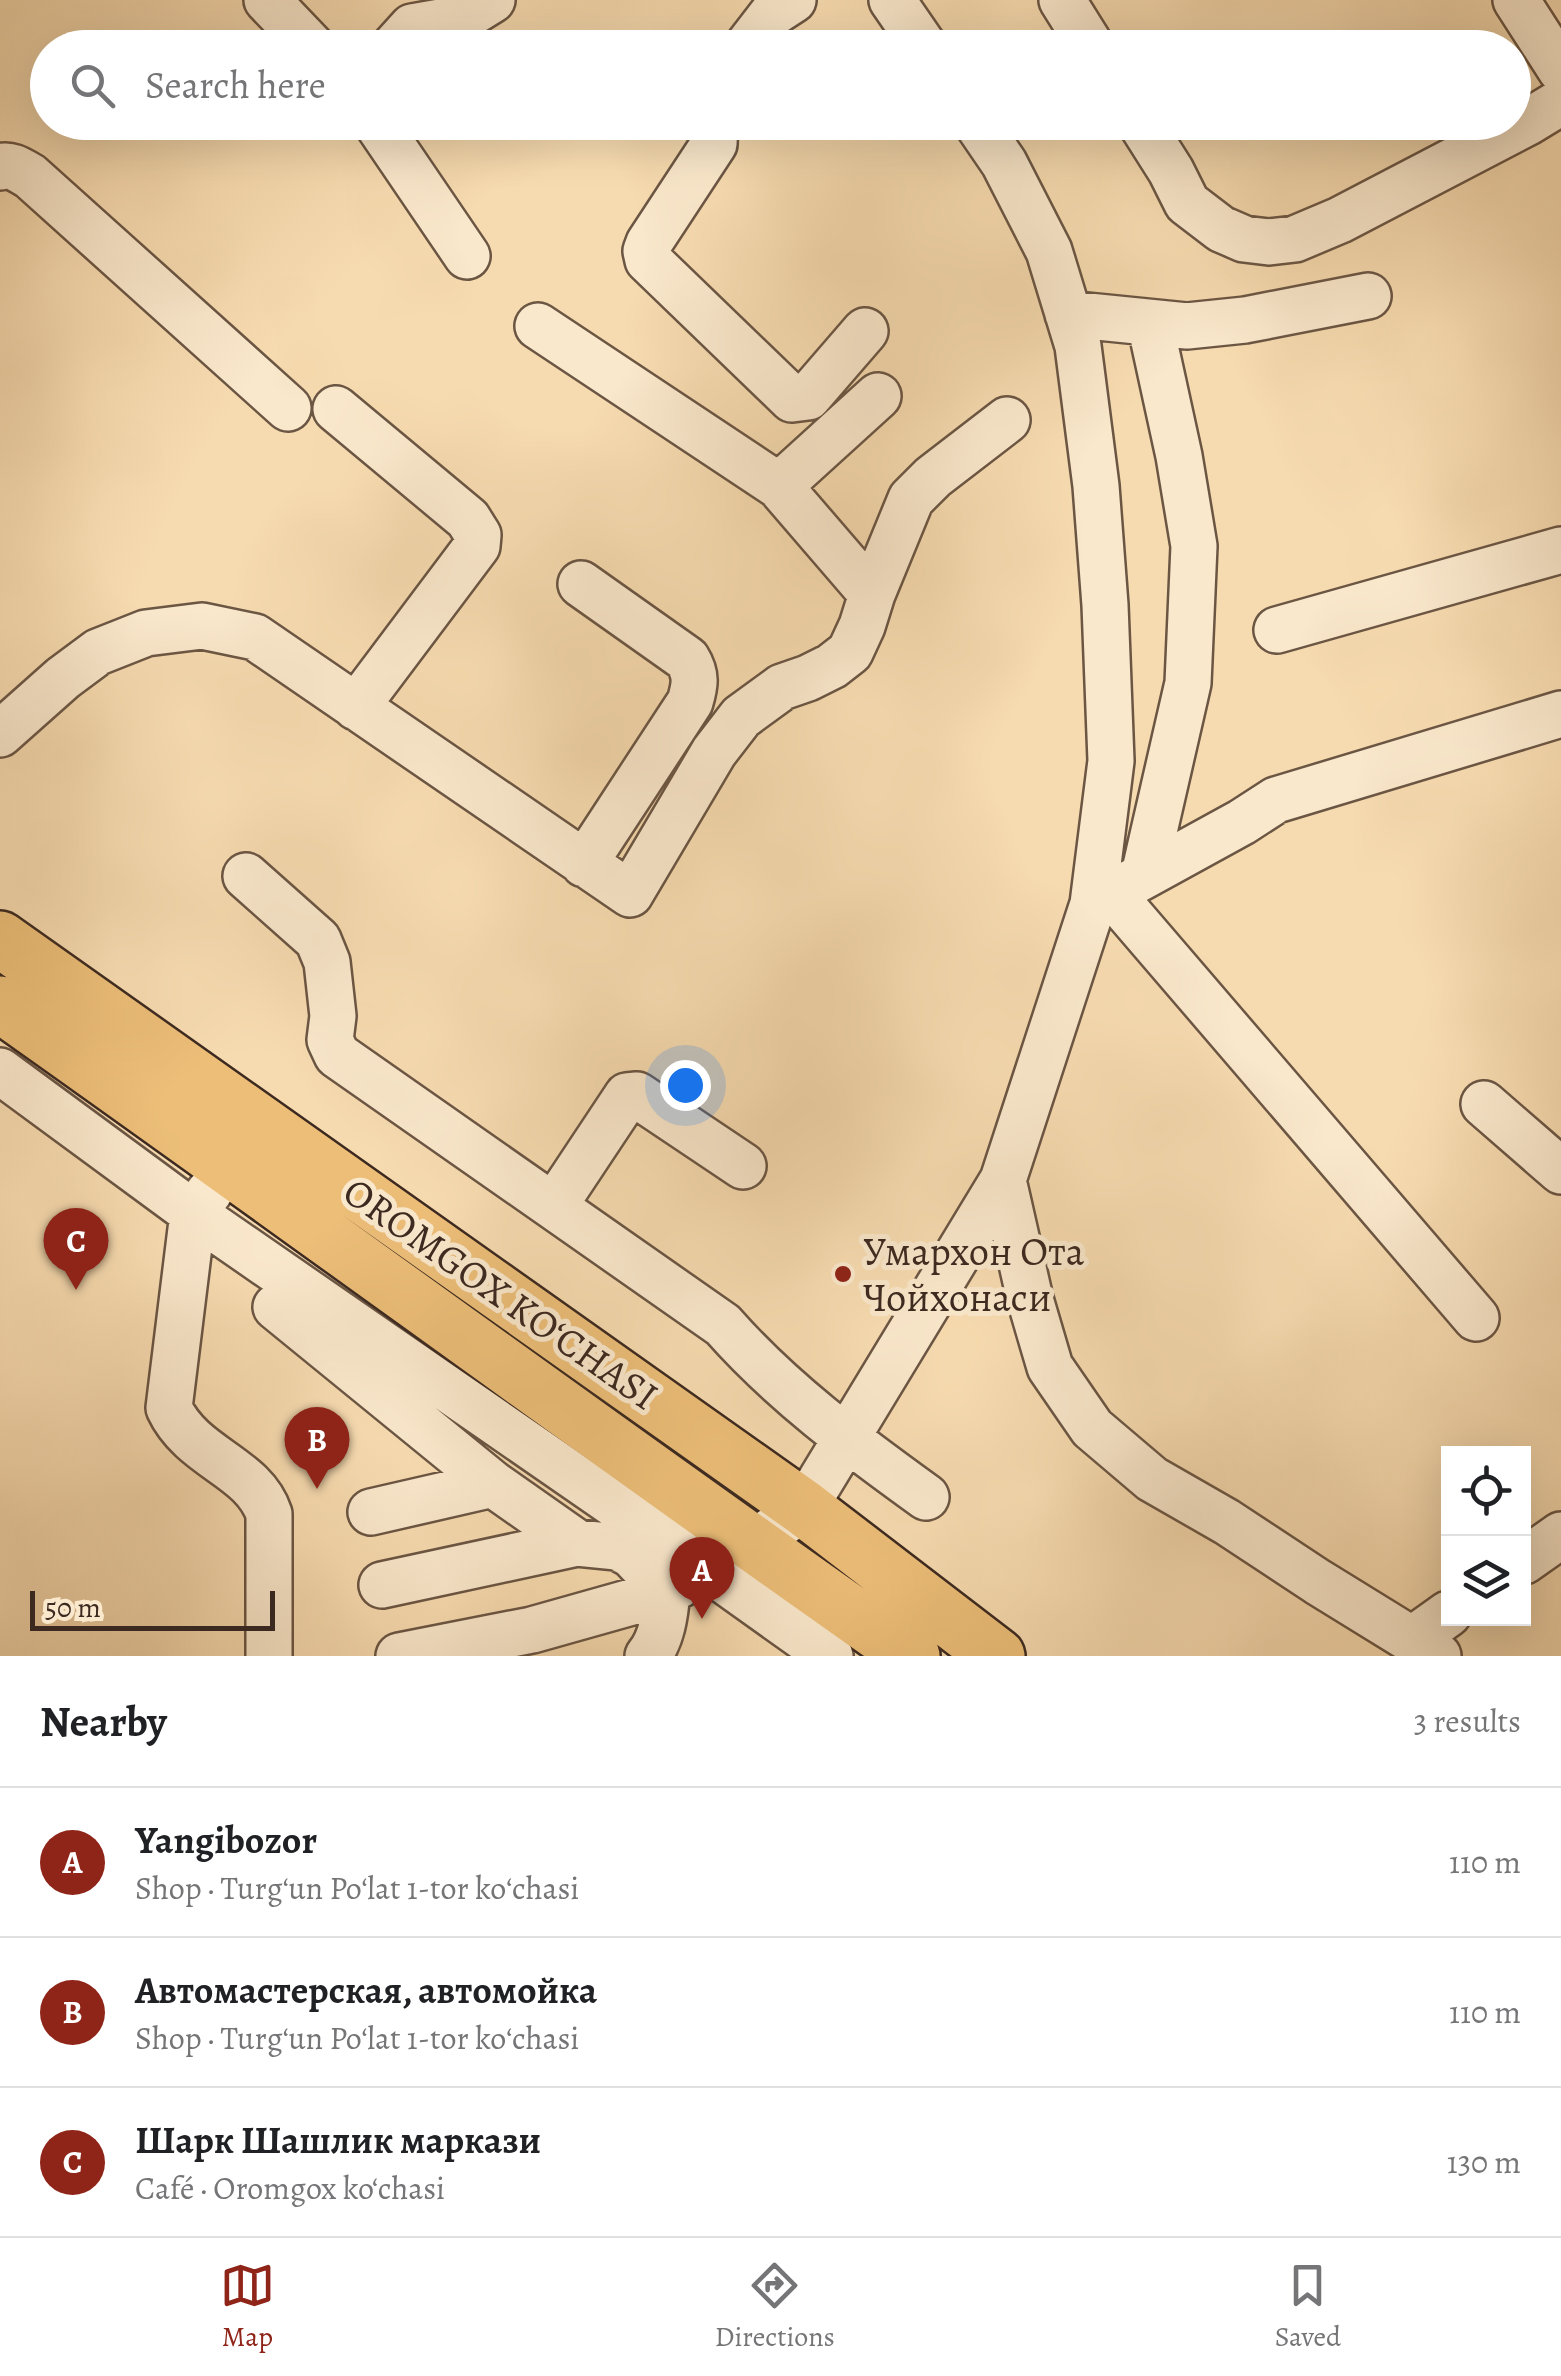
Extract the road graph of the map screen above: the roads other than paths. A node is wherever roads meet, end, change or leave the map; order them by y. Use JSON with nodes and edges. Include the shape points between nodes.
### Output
{"nodes":[{"id":1,"x":267,"y":0,"type":"edge"},
{"id":2,"x":492,"y":0,"type":"edge"},
{"id":3,"x":793,"y":0,"type":"edge"},
{"id":4,"x":892,"y":0,"type":"edge"},
{"id":5,"x":1062,"y":0,"type":"edge"},
{"id":6,"x":1516,"y":0,"type":"edge"},
{"id":7,"x":296,"y":30,"type":"edge"},
{"id":8,"x":409,"y":30,"type":"edge"},
{"id":9,"x":760,"y":30,"type":"edge"},
{"id":10,"x":913,"y":30,"type":"edge"},
{"id":11,"x":1081,"y":30,"type":"edge"},
{"id":12,"x":1561,"y":70,"type":"edge"},
{"id":13,"x":1561,"y":102,"type":"edge"},
{"id":14,"x":1531,"y":120,"type":"edge"},
{"id":15,"x":388,"y":140,"type":"edge"},
{"id":16,"x":714,"y":140,"type":"edge"},
{"id":17,"x":988,"y":140,"type":"edge"},
{"id":18,"x":1151,"y":140,"type":"edge"},
{"id":19,"x":1493,"y":140,"type":"edge"},
{"id":20,"x":0,"y":167,"type":"edge"},
{"id":21,"x":468,"y":256,"type":"dead end"},
{"id":22,"x":1368,"y":296,"type":"dead end"},
{"id":23,"x":1068,"y":314,"type":"junction"},
{"id":24,"x":1150,"y":323,"type":"junction"},
{"id":25,"x":538,"y":326,"type":"dead end"},
{"id":26,"x":865,"y":331,"type":"dead end"},
{"id":27,"x":878,"y":396,"type":"dead end"},
{"id":28,"x":288,"y":408,"type":"dead end"},
{"id":29,"x":336,"y":409,"type":"dead end"},
{"id":30,"x":1007,"y":420,"type":"dead end"},
{"id":31,"x":778,"y":486,"type":"junction"},
{"id":32,"x":1561,"y":550,"type":"edge"},
{"id":33,"x":581,"y":584,"type":"dead end"},
{"id":34,"x":872,"y":594,"type":"junction"},
{"id":35,"x":1278,"y":630,"type":"dead end"},
{"id":36,"x":356,"y":707,"type":"junction"},
{"id":37,"x":1561,"y":714,"type":"edge"},
{"id":38,"x":0,"y":734,"type":"edge"},
{"id":39,"x":1561,"y":734,"type":"edge"},
{"id":40,"x":1242,"y":822,"type":"junction"},
{"id":41,"x":584,"y":864,"type":"junction"},
{"id":42,"x":246,"y":876,"type":"dead end"},
{"id":43,"x":1116,"y":891,"type":"junction"},
{"id":44,"x":0,"y":939,"type":"edge"},
{"id":45,"x":0,"y":1004,"type":"edge"},
{"id":46,"x":73,"y":1056,"type":"junction"},
{"id":47,"x":11,"y":1093,"type":"edge"},
{"id":48,"x":1484,"y":1104,"type":"dead end"},
{"id":49,"x":230,"y":1166,"type":"junction"},
{"id":50,"x":744,"y":1166,"type":"dead end"},
{"id":51,"x":1561,"y":1171,"type":"edge"},
{"id":52,"x":1003,"y":1180,"type":"junction"},
{"id":53,"x":554,"y":1206,"type":"junction"},
{"id":54,"x":193,"y":1212,"type":"junction"},
{"id":55,"x":276,"y":1308,"type":"dead end"},
{"id":56,"x":1476,"y":1318,"type":"dead end"},
{"id":57,"x":845,"y":1440,"type":"junction"},
{"id":58,"x":493,"y":1484,"type":"junction"},
{"id":59,"x":926,"y":1497,"type":"dead end"},
{"id":60,"x":804,"y":1508,"type":"junction"},
{"id":61,"x":371,"y":1512,"type":"dead end"},
{"id":62,"x":577,"y":1543,"type":"junction"},
{"id":63,"x":730,"y":1556,"type":"junction"},
{"id":64,"x":382,"y":1585,"type":"dead end"},
{"id":65,"x":667,"y":1592,"type":"junction"},
{"id":66,"x":1433,"y":1637,"type":"edge"},
{"id":67,"x":269,"y":1656,"type":"edge"},
{"id":68,"x":400,"y":1656,"type":"edge"},
{"id":69,"x":648,"y":1656,"type":"edge"},
{"id":70,"x":830,"y":1656,"type":"edge"},
{"id":71,"x":912,"y":1656,"type":"edge"},
{"id":72,"x":997,"y":1656,"type":"edge"}],
"edges":[{"from":1,"to":7,"type":"street"},
{"from":2,"to":8,"type":"street","via":[[464,18]]},
{"from":3,"to":9,"type":"street"},
{"from":4,"to":10,"type":"street"},
{"from":5,"to":11,"type":"street"},
{"from":6,"to":12,"type":"street"},
{"from":13,"to":14,"type":"street"},
{"from":15,"to":21,"type":"street"},
{"from":16,"to":26,"type":"street","via":[[648,243],[648,260],[792,399],[808,397]]},
{"from":17,"to":23,"type":"street","via":[[1049,251]]},
{"from":18,"to":19,"type":"street","via":[[1188,203],[1221,229],[1269,242],[1340,220]]},
{"from":20,"to":28,"type":"street","via":[[30,176]]},
{"from":22,"to":24,"type":"street","via":[[1245,320]]},
{"from":23,"to":24,"type":"street"},
{"from":23,"to":43,"type":"street","via":[[1096,486]]},
{"from":24,"to":43,"type":"street","via":[[1194,546],[1188,683]]},
{"from":25,"to":31,"type":"street"},
{"from":27,"to":31,"type":"street"},
{"from":29,"to":36,"type":"street","via":[[468,518],[478,536]]},
{"from":30,"to":34,"type":"street","via":[[911,499]]},
{"from":31,"to":34,"type":"street"},
{"from":32,"to":35,"type":"street"},
{"from":33,"to":41,"type":"street","via":[[687,658],[696,682],[690,702]]},
{"from":34,"to":41,"type":"street","via":[[850,652],[741,717],[630,894]]},
{"from":36,"to":38,"type":"street","via":[[255,637],[202,626],[146,633],[98,652]]},
{"from":36,"to":41,"type":"street"},
{"from":37,"to":40,"type":"street","via":[[1276,800]]},
{"from":39,"to":40,"type":"street","via":[[1301,818]]},
{"from":40,"to":43,"type":"street"},
{"from":42,"to":53,"type":"street","via":[[318,940],[327,962],[330,1040],[338,1055]]},
{"from":43,"to":52,"type":"street"},
{"from":43,"to":56,"type":"street"},
{"from":44,"to":60,"type":"main road","name":"OROMGOX KO‘CHASI"},
{"from":45,"to":46,"type":"main road","name":"OROMGOX KO‘CHASI"},
{"from":46,"to":47,"type":"street"},
{"from":46,"to":49,"type":"main road","name":"OROMGOX KO‘CHASI"},
{"from":47,"to":54,"type":"street"},
{"from":48,"to":51,"type":"street"},
{"from":49,"to":54,"type":"street"},
{"from":49,"to":63,"type":"main road","name":"OROMGOX KO‘CHASI"},
{"from":50,"to":53,"type":"street","via":[[637,1095],[628,1096]]},
{"from":52,"to":57,"type":"street"},
{"from":52,"to":66,"type":"street","via":[[1050,1367],[1092,1428],[1152,1479],[1318,1582]]},
{"from":53,"to":57,"type":"street","via":[[723,1325]]},
{"from":54,"to":63,"type":"street"},
{"from":54,"to":67,"type":"street","via":[[169,1408],[190,1439],[251,1484],[266,1506]]},
{"from":55,"to":58,"type":"street"},
{"from":57,"to":59,"type":"street"},
{"from":57,"to":60,"type":"street"},
{"from":58,"to":61,"type":"street"},
{"from":58,"to":62,"type":"street"},
{"from":60,"to":63,"type":"street"},
{"from":60,"to":72,"type":"main road","name":"OROMGOX KO‘CHASI"},
{"from":62,"to":64,"type":"street"},
{"from":62,"to":65,"type":"street","via":[[632,1555]]},
{"from":63,"to":65,"type":"street"},
{"from":63,"to":70,"type":"street"},
{"from":63,"to":71,"type":"main road","name":"OROMGOX KO‘CHASI"},
{"from":65,"to":68,"type":"street","via":[[532,1630]]},
{"from":65,"to":69,"type":"street","via":[[665,1617]]}]}
